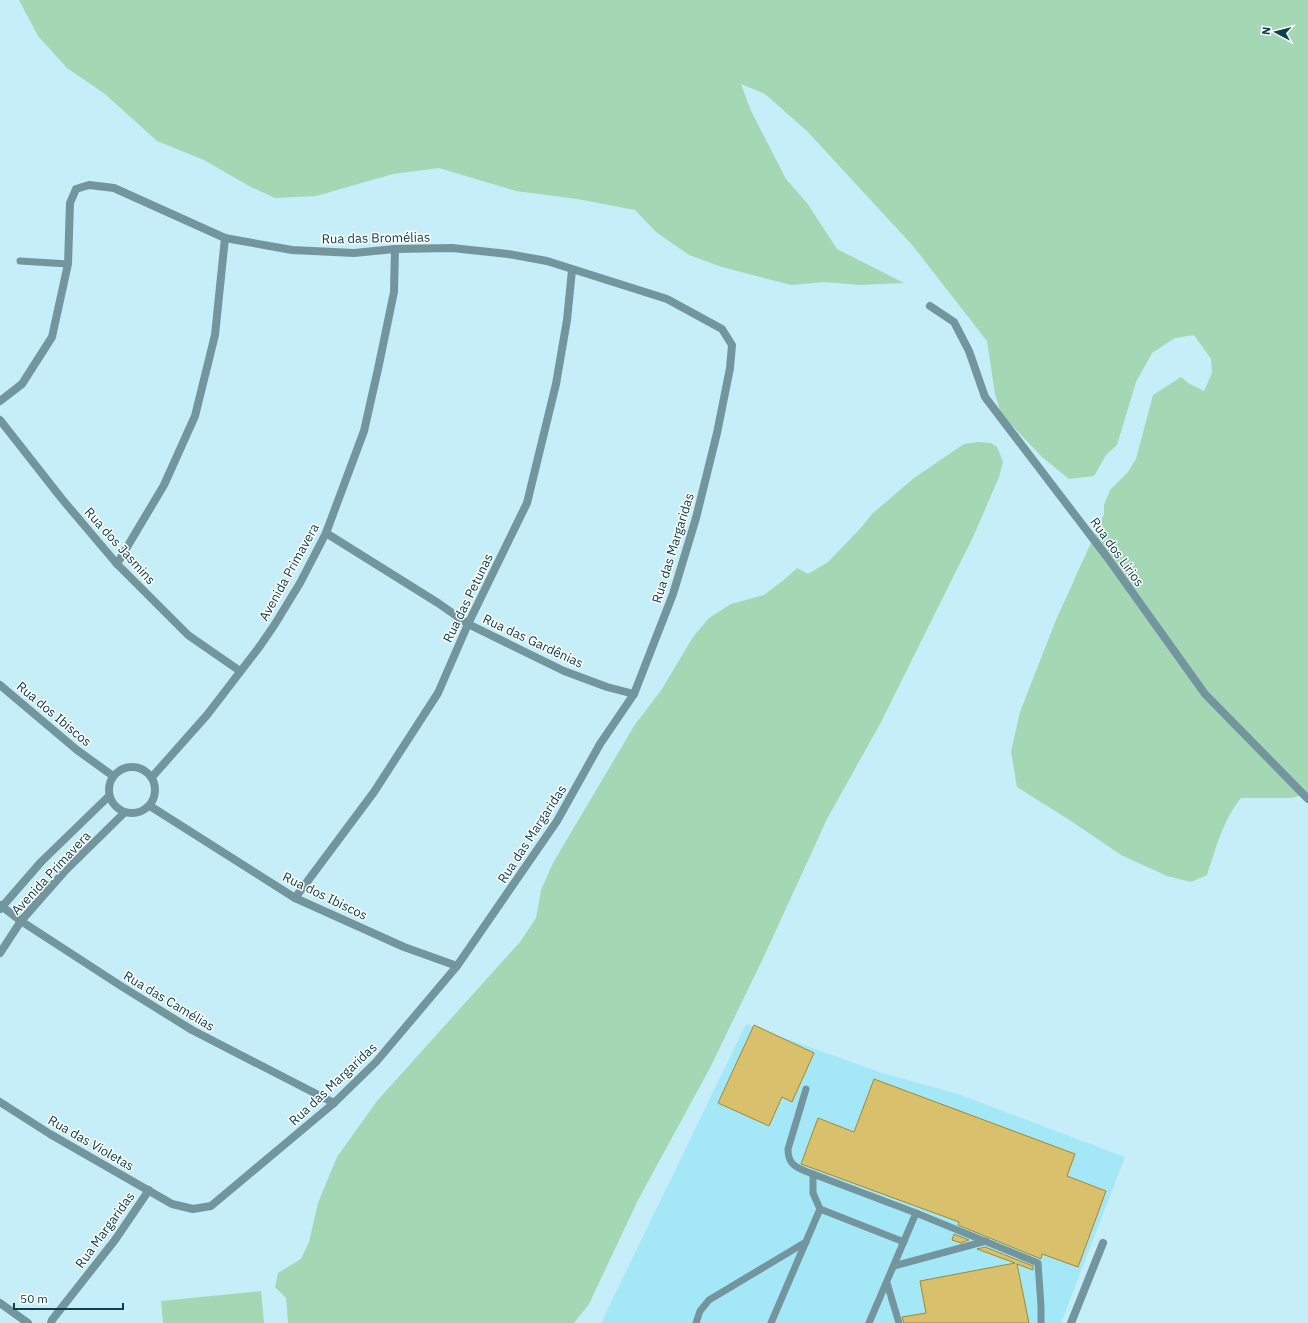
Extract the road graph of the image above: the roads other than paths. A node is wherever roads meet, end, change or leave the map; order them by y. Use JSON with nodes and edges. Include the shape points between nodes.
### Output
{"nodes":[{"id":1,"x":225,"y":238,"type":"junction"},
{"id":2,"x":395,"y":249,"type":"junction"},
{"id":3,"x":20,"y":262,"type":"dead end"},
{"id":4,"x":68,"y":264,"type":"junction"},
{"id":5,"x":572,"y":270,"type":"junction"},
{"id":6,"x":930,"y":306,"type":"dead end"},
{"id":7,"x":732,"y":345,"type":"joint"},
{"id":8,"x":0,"y":401,"type":"edge"},
{"id":9,"x":0,"y":420,"type":"edge"},
{"id":10,"x":326,"y":533,"type":"junction"},
{"id":11,"x":117,"y":564,"type":"junction"},
{"id":12,"x":468,"y":624,"type":"junction"},
{"id":13,"x":240,"y":671,"type":"junction"},
{"id":14,"x":0,"y":684,"type":"edge"},
{"id":15,"x":634,"y":694,"type":"junction"},
{"id":16,"x":113,"y":776,"type":"junction"},
{"id":17,"x":152,"y":776,"type":"junction"},
{"id":18,"x":109,"y":796,"type":"junction"},
{"id":19,"x":1308,"y":799,"type":"edge"},
{"id":20,"x":150,"y":806,"type":"junction"},
{"id":21,"x":124,"y":813,"type":"junction"},
{"id":22,"x":294,"y":898,"type":"junction"},
{"id":23,"x":1,"y":907,"type":"edge"},
{"id":24,"x":21,"y":921,"type":"junction"},
{"id":25,"x":0,"y":952,"type":"edge"},
{"id":26,"x":457,"y":966,"type":"junction"},
{"id":27,"x":806,"y":1089,"type":"dead end"},
{"id":28,"x":0,"y":1102,"type":"edge"},
{"id":29,"x":334,"y":1103,"type":"junction"},
{"id":30,"x":813,"y":1174,"type":"junction"},
{"id":31,"x":149,"y":1190,"type":"junction"},
{"id":32,"x":172,"y":1204,"type":"joint"},
{"id":33,"x":820,"y":1209,"type":"junction"},
{"id":34,"x":916,"y":1213,"type":"junction"},
{"id":35,"x":986,"y":1241,"type":"junction"},
{"id":36,"x":806,"y":1242,"type":"junction"},
{"id":37,"x":904,"y":1242,"type":"junction"},
{"id":38,"x":1103,"y":1243,"type":"dead end"},
{"id":39,"x":894,"y":1266,"type":"junction"},
{"id":40,"x":886,"y":1283,"type":"junction"},
{"id":41,"x":0,"y":1302,"type":"edge"},
{"id":42,"x":28,"y":1323,"type":"edge"},
{"id":43,"x":51,"y":1323,"type":"edge"},
{"id":44,"x":696,"y":1323,"type":"edge"},
{"id":45,"x":771,"y":1323,"type":"edge"},
{"id":46,"x":869,"y":1323,"type":"edge"},
{"id":47,"x":899,"y":1323,"type":"edge"},
{"id":48,"x":1040,"y":1323,"type":"edge"},
{"id":49,"x":1071,"y":1323,"type":"edge"}],
"edges":[{"from":1,"to":2,"type":"street","name":"Rua das Bromélias","via":[[292,250],[354,253]]},
{"from":1,"to":4,"type":"street","name":"Rua das Bromélias","via":[[114,188],[89,185],[76,189],[70,203]]},
{"from":1,"to":11,"type":"street","via":[[216,335],[195,416],[164,485]]},
{"from":2,"to":5,"type":"street","name":"Rua das Bromélias","via":[[452,248],[508,254],[547,261]]},
{"from":2,"to":10,"type":"street","name":"Avenida Primavera","via":[[394,292],[365,424]]},
{"from":3,"to":4,"type":"lane"},
{"from":4,"to":8,"type":"street","name":"Rua das Bromélias","via":[[52,337],[22,384]]},
{"from":5,"to":7,"type":"street","name":"Rua das Bromélias","via":[[666,299],[722,328]]},
{"from":5,"to":12,"type":"street","name":"Rua das Petunas","via":[[556,384],[527,502]]},
{"from":6,"to":19,"type":"street","name":"Rua dos Lírios","via":[[954,322],[969,351],[985,397],[1107,558],[1205,694]]},
{"from":7,"to":15,"type":"street","name":"Rua das Margaridas","via":[[717,433],[696,518],[674,594]]},
{"from":9,"to":11,"type":"street","name":"Rua dos Jasmins"},
{"from":10,"to":12,"type":"street","name":"Rua das Gardênias"},
{"from":10,"to":13,"type":"street","name":"Avenida Primavera","via":[[275,624]]},
{"from":11,"to":13,"type":"street","name":"Rua dos Jasmins","via":[[188,635]]},
{"from":12,"to":15,"type":"street","name":"Rua das Gardênias","via":[[564,671]]},
{"from":12,"to":22,"type":"street","name":"Rua das Petunas","via":[[438,693],[374,792]]},
{"from":13,"to":17,"type":"street","name":"Avenida Primavera","via":[[207,715]]},
{"from":14,"to":16,"type":"street","name":"Rua dos Ibiscos","via":[[77,750]]},
{"from":15,"to":26,"type":"street","name":"Rua das Margaridas","via":[[600,744],[557,821]]},
{"from":16,"to":17,"type":"street","via":[[120,769],[133,766]]},
{"from":16,"to":18,"type":"street","via":[[109,784]]},
{"from":17,"to":20,"type":"street","via":[[156,790]]},
{"from":18,"to":21,"type":"street","via":[[117,809]]},
{"from":18,"to":23,"type":"street","name":"Avenida Primavera","via":[[41,862]]},
{"from":20,"to":21,"type":"street","via":[[137,814]]},
{"from":20,"to":22,"type":"street","name":"Rua dos Ibiscos"},
{"from":21,"to":24,"type":"street","name":"Avenida Primavera","via":[[64,872]]},
{"from":22,"to":26,"type":"street","name":"Rua dos Ibiscos","via":[[404,947]]},
{"from":23,"to":24,"type":"street","name":"Rua das Camélias"},
{"from":24,"to":25,"type":"street","name":"Avenida Primavera"},
{"from":24,"to":29,"type":"street","name":"Rua das Camélias","via":[[192,1030]]},
{"from":26,"to":29,"type":"street","name":"Rua das Margaridas","via":[[376,1062]]},
{"from":27,"to":30,"type":"lane","via":[[788,1149],[788,1158],[798,1168]]},
{"from":28,"to":31,"type":"street","name":"Rua das Violetas","via":[[50,1134]]},
{"from":29,"to":32,"type":"street","name":"Rua das Margaridas","via":[[211,1206],[193,1209]]},
{"from":30,"to":33,"type":"lane","via":[[813,1193]]},
{"from":30,"to":34,"type":"lane"},
{"from":31,"to":32,"type":"street","name":"Rua das Violetas"},
{"from":31,"to":43,"type":"street","name":"Rua Margaridas","via":[[115,1240]]},
{"from":33,"to":36,"type":"lane"},
{"from":33,"to":37,"type":"lane"},
{"from":34,"to":35,"type":"lane"},
{"from":34,"to":37,"type":"lane"},
{"from":35,"to":39,"type":"lane"},
{"from":35,"to":48,"type":"lane","via":[[1038,1263]]},
{"from":36,"to":44,"type":"lane","via":[[709,1300]]},
{"from":36,"to":45,"type":"lane"},
{"from":37,"to":39,"type":"lane"},
{"from":38,"to":49,"type":"street"},
{"from":39,"to":40,"type":"lane"},
{"from":40,"to":46,"type":"lane"},
{"from":40,"to":47,"type":"lane"},
{"from":41,"to":42,"type":"street"}]}
